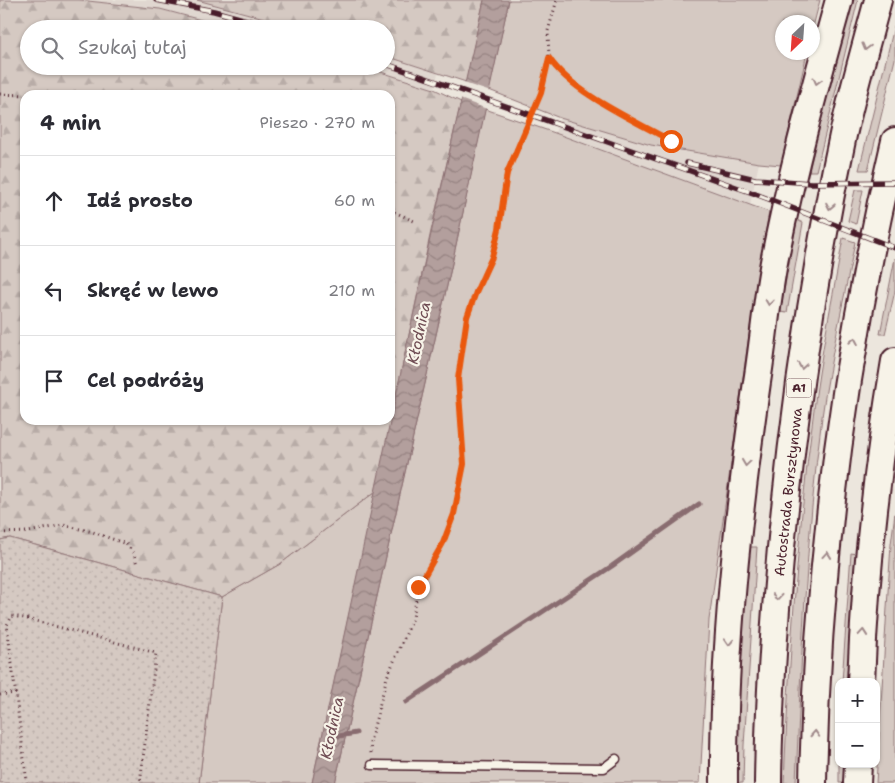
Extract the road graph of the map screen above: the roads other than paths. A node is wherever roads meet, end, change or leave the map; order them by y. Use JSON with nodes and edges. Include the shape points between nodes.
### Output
{"nodes":[{"id":1,"x":839,"y":0,"type":"edge"},
{"id":2,"x":878,"y":0,"type":"edge"},
{"id":3,"x":895,"y":141,"type":"edge"},
{"id":4,"x":895,"y":361,"type":"edge"},
{"id":5,"x":861,"y":678,"type":"edge"},
{"id":6,"x":724,"y":746,"type":"junction"},
{"id":7,"x":616,"y":759,"type":"dead end"},
{"id":8,"x":372,"y":765,"type":"road end"},
{"id":9,"x":858,"y":768,"type":"edge"},
{"id":10,"x":717,"y":783,"type":"edge"},
{"id":11,"x":724,"y":783,"type":"edge"},
{"id":12,"x":768,"y":783,"type":"edge"},
{"id":13,"x":814,"y":783,"type":"edge"},
{"id":14,"x":857,"y":783,"type":"edge"}],
"edges":[{"from":1,"to":6,"type":"highway","one_way":true,"via":[[775,253],[744,475],[731,617]]},
{"from":2,"to":12,"type":"highway","name":"Autostrada Bursztynowa","number":"A1","one_way":true,"via":[[843,134],[801,377],[774,625]]},
{"from":13,"to":3,"type":"highway","one_way":true,"via":[[820,638],[838,451],[866,272]]},
{"from":5,"to":4,"type":"highway","one_way":true,"via":[[875,512]]},
{"from":6,"to":10,"type":"highway"},
{"from":6,"to":11,"type":"highway"},
{"from":7,"to":8,"type":"lane","via":[[604,768]]},
{"from":9,"to":14,"type":"highway"}]}
